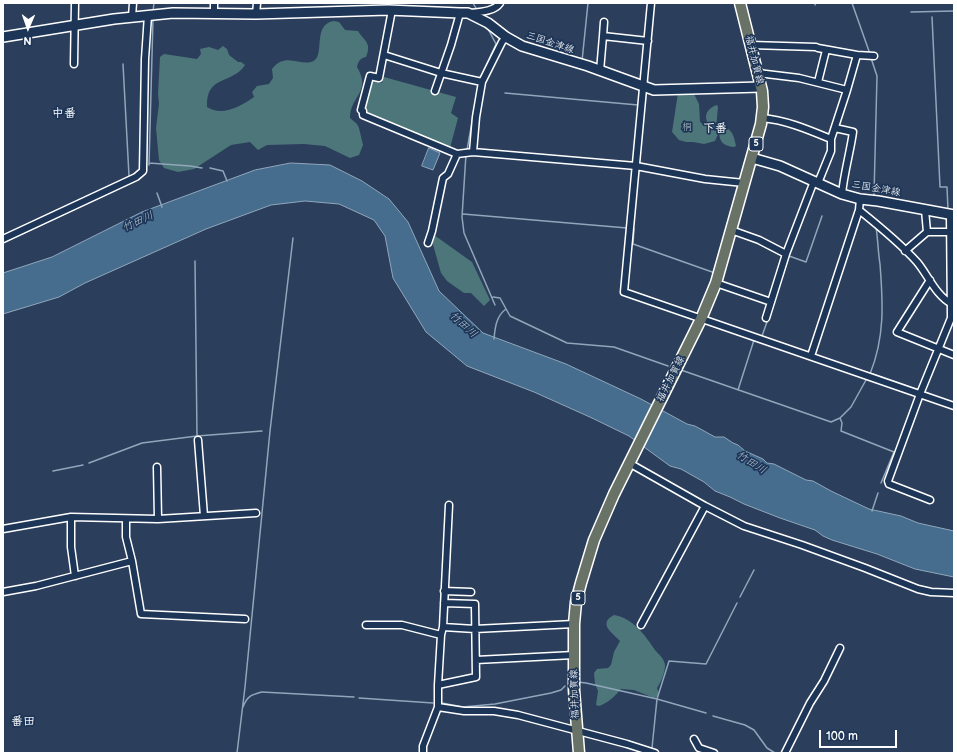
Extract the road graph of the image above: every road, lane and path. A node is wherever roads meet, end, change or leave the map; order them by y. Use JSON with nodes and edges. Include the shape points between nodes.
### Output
{"nodes":[{"id":1,"x":75,"y":3,"type":"edge"},
{"id":2,"x":133,"y":3,"type":"edge"},
{"id":3,"x":214,"y":3,"type":"edge"},
{"id":4,"x":257,"y":3,"type":"edge"},
{"id":5,"x":500,"y":3,"type":"edge"},
{"id":6,"x":651,"y":3,"type":"edge"},
{"id":7,"x":740,"y":3,"type":"edge"},
{"id":8,"x":392,"y":10,"type":"junction"},
{"id":9,"x":486,"y":11,"type":"junction"},
{"id":10,"x":214,"y":13,"type":"junction"},
{"id":11,"x":464,"y":13,"type":"junction"},
{"id":12,"x":256,"y":14,"type":"junction"},
{"id":13,"x":152,"y":15,"type":"junction"},
{"id":14,"x":132,"y":17,"type":"junction"},
{"id":15,"x":604,"y":22,"type":"dead end"},
{"id":16,"x":488,"y":23,"type":"junction"},
{"id":17,"x":74,"y":25,"type":"junction"},
{"id":18,"x":603,"y":36,"type":"junction"},
{"id":19,"x":3,"y":37,"type":"edge"},
{"id":20,"x":506,"y":37,"type":"junction"},
{"id":21,"x":648,"y":41,"type":"junction"},
{"id":22,"x":751,"y":45,"type":"junction"},
{"id":23,"x":826,"y":50,"type":"junction"},
{"id":24,"x":384,"y":55,"type":"junction"},
{"id":25,"x":857,"y":55,"type":"junction"},
{"id":26,"x":874,"y":56,"type":"dead end"},
{"id":27,"x":74,"y":64,"type":"dead end"},
{"id":28,"x":600,"y":71,"type":"junction"},
{"id":29,"x":441,"y":73,"type":"junction"},
{"id":30,"x":758,"y":73,"type":"junction"},
{"id":31,"x":482,"y":82,"type":"junction"},
{"id":32,"x":818,"y":82,"type":"junction"},
{"id":33,"x":644,"y":87,"type":"junction"},
{"id":34,"x":761,"y":87,"type":"junction"},
{"id":35,"x":848,"y":90,"type":"junction"},
{"id":36,"x":435,"y":91,"type":"dead end"},
{"id":37,"x":762,"y":118,"type":"junction"},
{"id":38,"x":835,"y":128,"type":"junction"},
{"id":39,"x":831,"y":139,"type":"junction"},
{"id":40,"x":473,"y":152,"type":"junction"},
{"id":41,"x":457,"y":154,"type":"junction"},
{"id":42,"x":752,"y":158,"type":"junction"},
{"id":43,"x":636,"y":166,"type":"junction"},
{"id":44,"x":816,"y":182,"type":"junction"},
{"id":45,"x":744,"y":183,"type":"junction"},
{"id":46,"x":842,"y":194,"type":"junction"},
{"id":47,"x":860,"y":199,"type":"junction"},
{"id":48,"x":859,"y":210,"type":"junction"},
{"id":49,"x":925,"y":210,"type":"junction"},
{"id":50,"x":952,"y":215,"type":"edge"},
{"id":51,"x":731,"y":230,"type":"junction"},
{"id":52,"x":927,"y":232,"type":"junction"},
{"id":53,"x":950,"y":232,"type":"junction"},
{"id":54,"x":3,"y":238,"type":"edge"},
{"id":55,"x":428,"y":243,"type":"dead end"},
{"id":56,"x":905,"y":251,"type":"junction"},
{"id":57,"x":786,"y":254,"type":"junction"},
{"id":58,"x":930,"y":280,"type":"junction"},
{"id":59,"x":716,"y":283,"type":"junction"},
{"id":60,"x":771,"y":302,"type":"junction"},
{"id":61,"x":952,"y":304,"type":"edge"},
{"id":62,"x":766,"y":318,"type":"dead end"},
{"id":63,"x":701,"y":319,"type":"junction"},
{"id":64,"x":939,"y":349,"type":"junction"},
{"id":65,"x":954,"y":355,"type":"edge"},
{"id":66,"x":811,"y":356,"type":"junction"},
{"id":67,"x":920,"y":394,"type":"junction"},
{"id":68,"x":954,"y":406,"type":"edge"},
{"id":69,"x":198,"y":440,"type":"dead end"},
{"id":70,"x":629,"y":463,"type":"junction"},
{"id":71,"x":157,"y":467,"type":"dead end"},
{"id":72,"x":930,"y":500,"type":"dead end"},
{"id":73,"x":449,"y":505,"type":"dead end"},
{"id":74,"x":705,"y":506,"type":"junction"},
{"id":75,"x":256,"y":513,"type":"dead end"},
{"id":76,"x":204,"y":516,"type":"junction"},
{"id":77,"x":71,"y":517,"type":"junction"},
{"id":78,"x":126,"y":519,"type":"junction"},
{"id":79,"x":158,"y":519,"type":"junction"},
{"id":80,"x":3,"y":528,"type":"edge"},
{"id":81,"x":132,"y":561,"type":"junction"},
{"id":82,"x":74,"y":576,"type":"junction"},
{"id":83,"x":444,"y":591,"type":"junction"},
{"id":84,"x":3,"y":592,"type":"edge"},
{"id":85,"x":471,"y":592,"type":"dead end"},
{"id":86,"x":954,"y":593,"type":"edge"},
{"id":87,"x":444,"y":603,"type":"junction"},
{"id":88,"x":245,"y":619,"type":"dead end"},
{"id":89,"x":574,"y":624,"type":"junction"},
{"id":90,"x":641,"y":625,"type":"dead end"},
{"id":91,"x":366,"y":626,"type":"dead end"},
{"id":92,"x":443,"y":627,"type":"junction"},
{"id":93,"x":475,"y":629,"type":"junction"},
{"id":94,"x":441,"y":634,"type":"junction"},
{"id":95,"x":840,"y":648,"type":"dead end"},
{"id":96,"x":574,"y":656,"type":"junction"},
{"id":97,"x":476,"y":660,"type":"junction"},
{"id":98,"x":438,"y":685,"type":"junction"},
{"id":99,"x":438,"y":706,"type":"junction"},
{"id":100,"x":577,"y":730,"type":"junction"},
{"id":101,"x":694,"y":739,"type":"dead end"},
{"id":102,"x":423,"y":753,"type":"edge"},
{"id":103,"x":579,"y":753,"type":"edge"},
{"id":104,"x":655,"y":753,"type":"edge"},
{"id":105,"x":714,"y":753,"type":"edge"},
{"id":106,"x":784,"y":753,"type":"edge"}],
"edges":[{"from":1,"to":17,"type":"street"},
{"from":2,"to":14,"type":"street"},
{"from":3,"to":10,"type":"street"},
{"from":4,"to":12,"type":"street"},
{"from":5,"to":9,"type":"street"},
{"from":6,"to":21,"type":"street"},
{"from":7,"to":22,"type":"main road","name":"福井加賀線","number":"5"},
{"from":8,"to":11,"type":"main road","name":"三国金津線"},
{"from":8,"to":12,"type":"main road","name":"三国金津線"},
{"from":8,"to":24,"type":"street"},
{"from":9,"to":11,"type":"street"},
{"from":9,"to":16,"type":"street"},
{"from":10,"to":12,"type":"main road","name":"三国金津線"},
{"from":10,"to":13,"type":"main road","name":"三国金津線"},
{"from":11,"to":16,"type":"main road","name":"三国金津線"},
{"from":11,"to":29,"type":"street"},
{"from":13,"to":14,"type":"main road","name":"三国金津線"},
{"from":13,"to":54,"type":"street","via":[[146,59],[143,171],[136,177]]},
{"from":14,"to":17,"type":"main road","name":"三国金津線"},
{"from":15,"to":18,"type":"street"},
{"from":16,"to":20,"type":"main road","name":"三国金津線"},
{"from":17,"to":19,"type":"main road","name":"三国金津線"},
{"from":17,"to":27,"type":"street"},
{"from":18,"to":21,"type":"street"},
{"from":18,"to":28,"type":"street"},
{"from":20,"to":28,"type":"main road","name":"三国金津線","via":[[522,46]]},
{"from":20,"to":31,"type":"street"},
{"from":21,"to":33,"type":"street"},
{"from":22,"to":23,"type":"street","via":[[816,47]]},
{"from":22,"to":30,"type":"main road","name":"福井加賀線","number":"5"},
{"from":23,"to":25,"type":"street"},
{"from":23,"to":32,"type":"street"},
{"from":24,"to":29,"type":"street"},
{"from":24,"to":41,"type":"street","via":[[379,78],[370,76],[361,110],[363,115]]},
{"from":25,"to":26,"type":"street"},
{"from":25,"to":35,"type":"street"},
{"from":28,"to":33,"type":"main road","name":"三国金津線"},
{"from":29,"to":31,"type":"street"},
{"from":29,"to":36,"type":"street"},
{"from":30,"to":32,"type":"street"},
{"from":30,"to":34,"type":"main road","name":"福井加賀線","number":"5"},
{"from":31,"to":40,"type":"street"},
{"from":32,"to":35,"type":"street"},
{"from":33,"to":34,"type":"main road","name":"三国金津線","via":[[654,90]]},
{"from":33,"to":43,"type":"street"},
{"from":34,"to":37,"type":"main road","name":"福井加賀線","number":"5"},
{"from":35,"to":38,"type":"street"},
{"from":37,"to":39,"type":"street","via":[[792,124]]},
{"from":37,"to":42,"type":"main road","name":"福井加賀線","number":"5"},
{"from":38,"to":39,"type":"street"},
{"from":38,"to":46,"type":"street","via":[[853,132]]},
{"from":39,"to":44,"type":"street","via":[[831,151]]},
{"from":40,"to":41,"type":"street"},
{"from":40,"to":43,"type":"street"},
{"from":41,"to":55,"type":"street","via":[[448,174],[443,178]]},
{"from":42,"to":44,"type":"main road","name":"三国金津線","via":[[780,166]]},
{"from":42,"to":45,"type":"main road","name":"福井加賀線","number":"5"},
{"from":43,"to":45,"type":"street"},
{"from":43,"to":63,"type":"street","via":[[624,292]]},
{"from":44,"to":46,"type":"main road","name":"三国金津線"},
{"from":44,"to":57,"type":"street"},
{"from":45,"to":51,"type":"main road","name":"福井加賀線","number":"5"},
{"from":46,"to":47,"type":"main road","name":"三国金津線"},
{"from":47,"to":48,"type":"street"},
{"from":47,"to":49,"type":"main road","name":"三国金津線","via":[[878,200]]},
{"from":48,"to":56,"type":"street"},
{"from":48,"to":66,"type":"street"},
{"from":49,"to":50,"type":"main road","name":"三国金津線"},
{"from":49,"to":52,"type":"street"},
{"from":50,"to":53,"type":"street"},
{"from":51,"to":57,"type":"street","via":[[759,240]]},
{"from":51,"to":59,"type":"main road","name":"福井加賀線","number":"5"},
{"from":52,"to":53,"type":"street"},
{"from":52,"to":56,"type":"street"},
{"from":53,"to":61,"type":"street"},
{"from":56,"to":58,"type":"street"},
{"from":57,"to":60,"type":"street"},
{"from":58,"to":61,"type":"street","via":[[941,295]]},
{"from":58,"to":64,"type":"street","via":[[898,332]]},
{"from":59,"to":60,"type":"street"},
{"from":59,"to":63,"type":"main road","name":"福井加賀線","number":"5"},
{"from":60,"to":62,"type":"street"},
{"from":61,"to":64,"type":"street","via":[[951,318]]},
{"from":63,"to":66,"type":"street"},
{"from":63,"to":70,"type":"main road","name":"福井加賀線","number":"5"},
{"from":64,"to":65,"type":"street"},
{"from":64,"to":67,"type":"street"},
{"from":66,"to":67,"type":"street"},
{"from":67,"to":68,"type":"street"},
{"from":67,"to":72,"type":"street","via":[[888,481],[889,484]]},
{"from":69,"to":76,"type":"street"},
{"from":70,"to":74,"type":"street"},
{"from":70,"to":89,"type":"main road","name":"福井加賀線","number":"5","via":[[594,540],[576,602]]},
{"from":71,"to":79,"type":"street"},
{"from":73,"to":83,"type":"street"},
{"from":74,"to":86,"type":"street","via":[[744,526],[918,589]]},
{"from":74,"to":90,"type":"street"},
{"from":75,"to":76,"type":"street"},
{"from":76,"to":79,"type":"street"},
{"from":77,"to":78,"type":"street"},
{"from":77,"to":80,"type":"street"},
{"from":77,"to":82,"type":"street"},
{"from":78,"to":79,"type":"street"},
{"from":78,"to":81,"type":"street","via":[[126,537]]},
{"from":81,"to":82,"type":"street"},
{"from":81,"to":88,"type":"street","via":[[141,614]]},
{"from":82,"to":84,"type":"street"},
{"from":83,"to":85,"type":"street"},
{"from":83,"to":87,"type":"street"},
{"from":87,"to":92,"type":"street"},
{"from":87,"to":93,"type":"street","via":[[475,604]]},
{"from":89,"to":93,"type":"street"},
{"from":89,"to":96,"type":"main road","name":"福井加賀線","number":"5"},
{"from":91,"to":94,"type":"street","via":[[402,625]]},
{"from":92,"to":93,"type":"street"},
{"from":92,"to":94,"type":"street"},
{"from":93,"to":97,"type":"street"},
{"from":94,"to":98,"type":"street"},
{"from":95,"to":106,"type":"street"},
{"from":96,"to":97,"type":"street"},
{"from":96,"to":100,"type":"main road","name":"福井加賀線","number":"5"},
{"from":97,"to":98,"type":"street","via":[[476,677]]},
{"from":98,"to":99,"type":"street"},
{"from":99,"to":100,"type":"street","via":[[464,711],[518,714]]},
{"from":99,"to":102,"type":"street","via":[[423,746]]},
{"from":100,"to":103,"type":"main road","name":"福井加賀線","number":"5"},
{"from":100,"to":104,"type":"street"},
{"from":101,"to":105,"type":"street","via":[[699,748]]}]}
